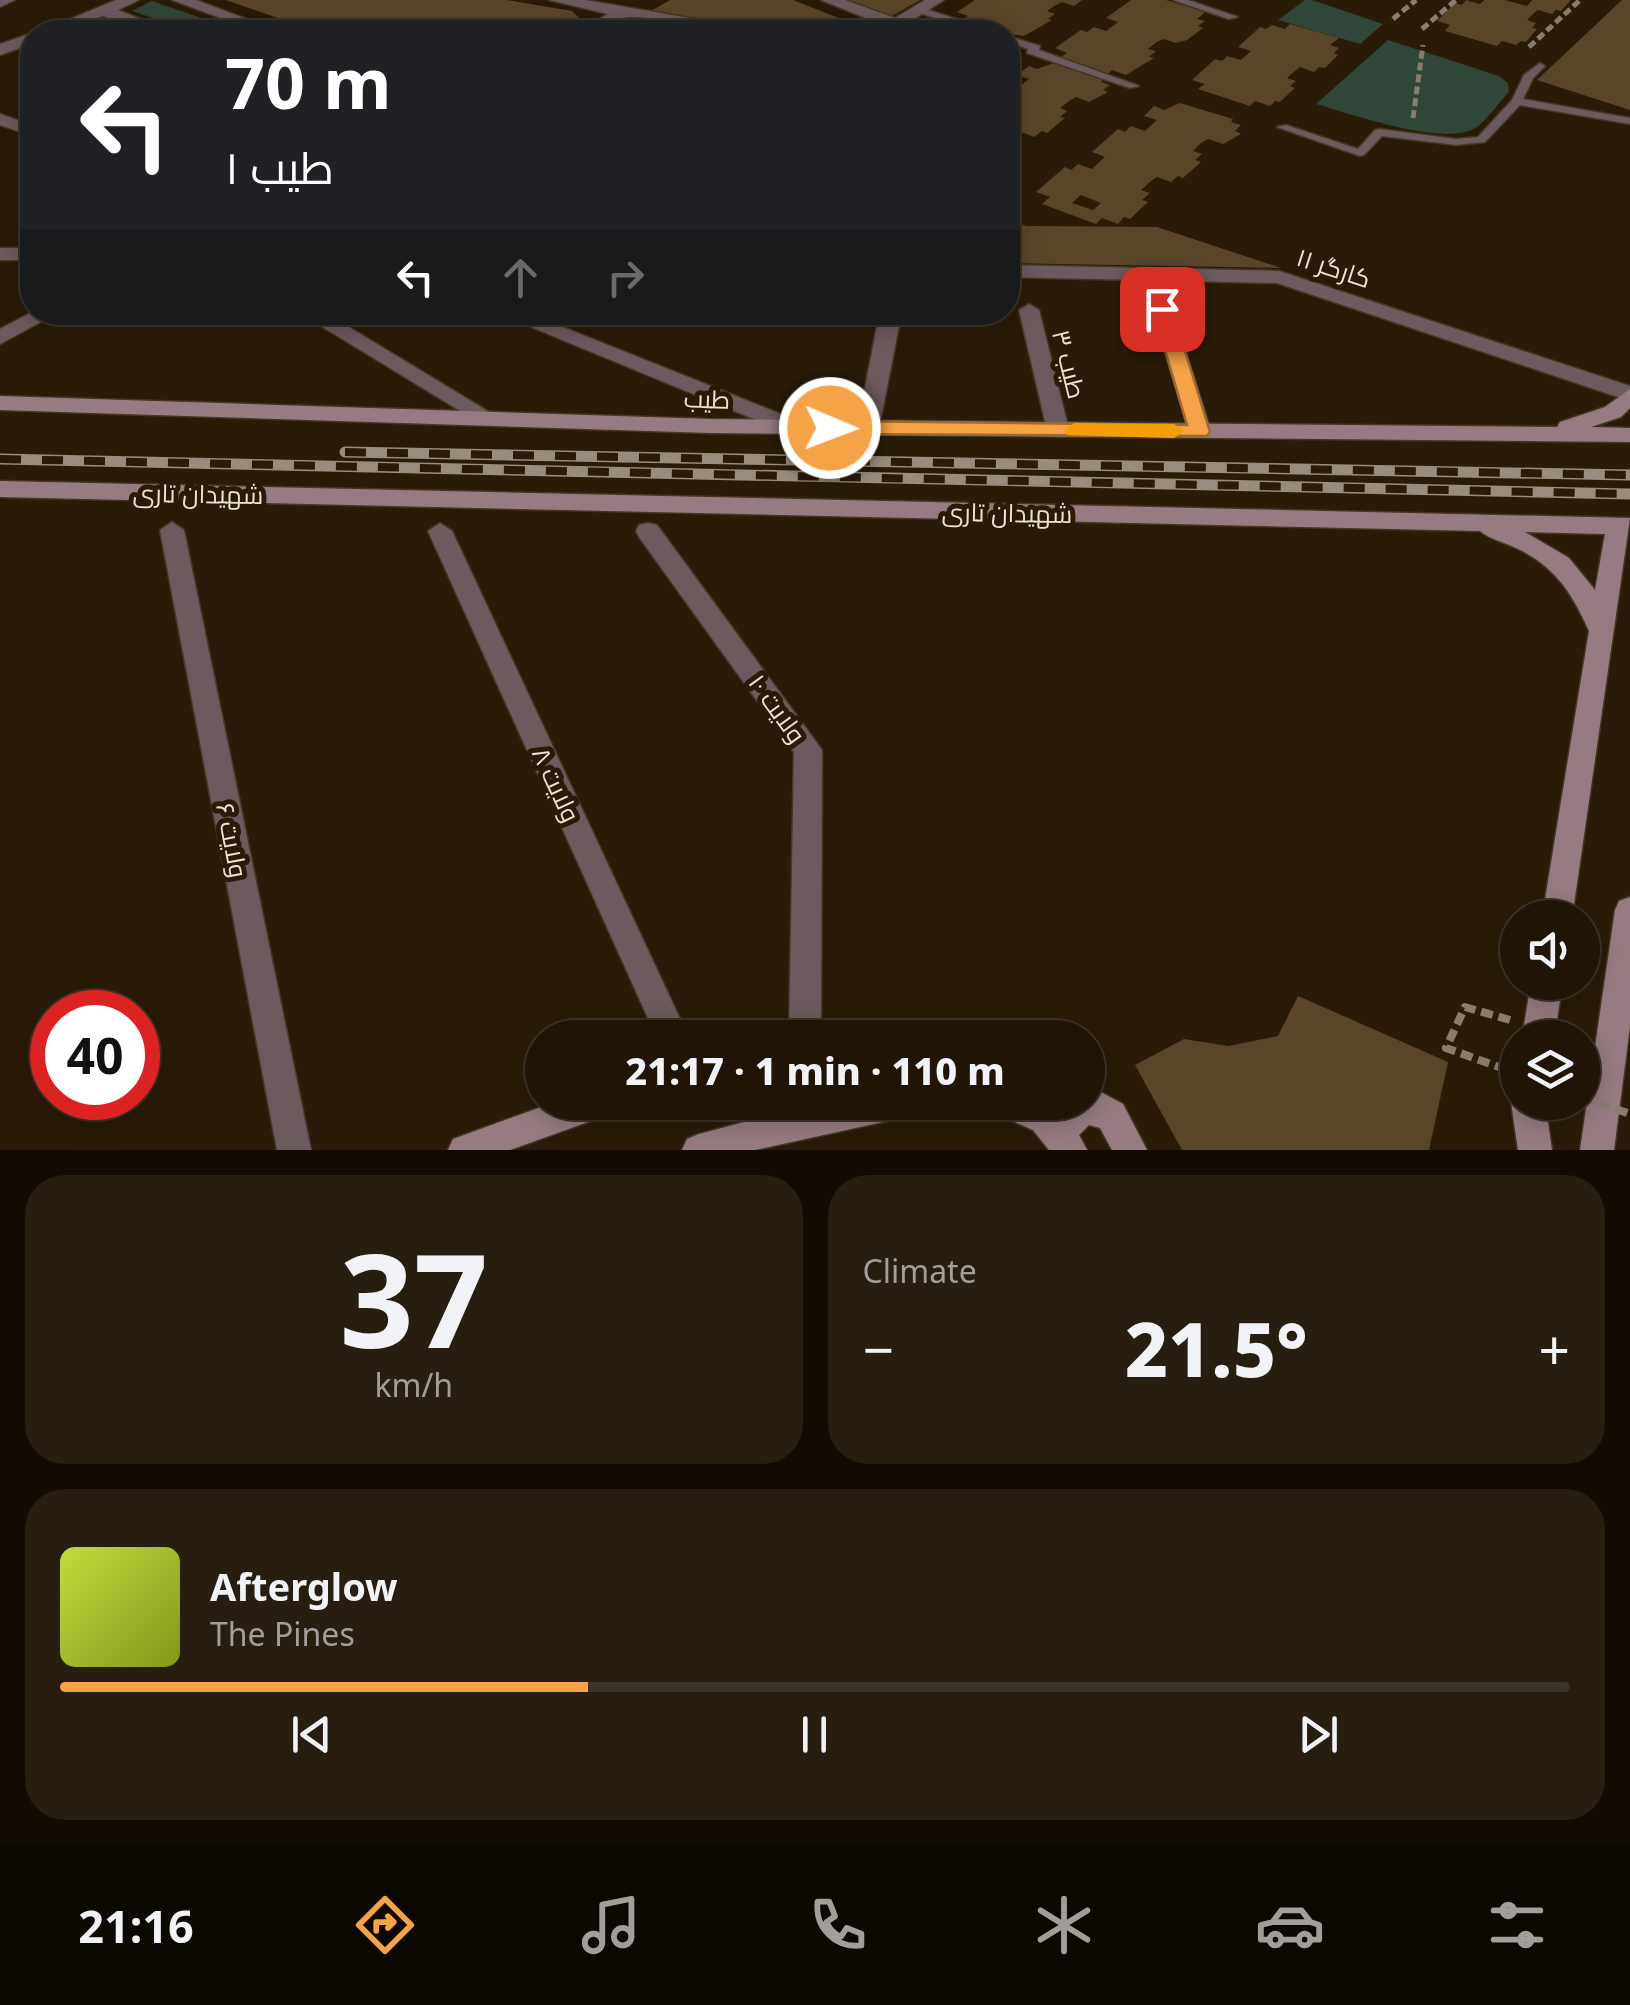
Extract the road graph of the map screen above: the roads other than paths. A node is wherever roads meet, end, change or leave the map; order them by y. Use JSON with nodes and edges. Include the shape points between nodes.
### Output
{"nodes":[{"id":1,"x":8,"y":0,"type":"edge"},
{"id":2,"x":132,"y":0,"type":"edge"},
{"id":3,"x":180,"y":0,"type":"edge"},
{"id":4,"x":557,"y":0,"type":"edge"},
{"id":5,"x":646,"y":0,"type":"edge"},
{"id":6,"x":829,"y":0,"type":"edge"},
{"id":7,"x":936,"y":0,"type":"edge"},
{"id":8,"x":1178,"y":0,"type":"edge"},
{"id":9,"x":0,"y":2,"type":"edge"},
{"id":10,"x":918,"y":10,"type":"junction"},
{"id":11,"x":104,"y":11,"type":"junction"},
{"id":12,"x":622,"y":13,"type":"junction"},
{"id":13,"x":1233,"y":18,"type":"dead end"},
{"id":14,"x":80,"y":20,"type":"edge"},
{"id":15,"x":130,"y":20,"type":"edge"},
{"id":16,"x":238,"y":20,"type":"edge"},
{"id":17,"x":608,"y":20,"type":"edge"},
{"id":18,"x":666,"y":20,"type":"edge"},
{"id":19,"x":873,"y":20,"type":"edge"},
{"id":20,"x":902,"y":20,"type":"edge"},
{"id":21,"x":949,"y":20,"type":"edge"},
{"id":22,"x":1020,"y":44,"type":"edge"},
{"id":23,"x":1540,"y":66,"type":"dead end"},
{"id":24,"x":1134,"y":86,"type":"dead end"},
{"id":25,"x":1517,"y":100,"type":"junction"},
{"id":26,"x":1630,"y":121,"type":"edge"},
{"id":27,"x":1282,"y":127,"type":"dead end"},
{"id":28,"x":1020,"y":271,"type":"edge"},
{"id":29,"x":1162,"y":309,"type":"dead end"},
{"id":30,"x":1029,"y":310,"type":"dead end"},
{"id":31,"x":24,"y":325,"type":"edge"},
{"id":32,"x":330,"y":325,"type":"edge"},
{"id":33,"x":538,"y":325,"type":"edge"},
{"id":34,"x":888,"y":326,"type":"dead end"},
{"id":35,"x":0,"y":338,"type":"edge"},
{"id":36,"x":1630,"y":395,"type":"edge"},
{"id":37,"x":0,"y":403,"type":"edge"},
{"id":38,"x":488,"y":418,"type":"junction"},
{"id":39,"x":793,"y":427,"type":"junction"},
{"id":40,"x":868,"y":428,"type":"junction"},
{"id":41,"x":1058,"y":430,"type":"junction"},
{"id":42,"x":1200,"y":432,"type":"junction"},
{"id":43,"x":1534,"y":435,"type":"junction"},
{"id":44,"x":1630,"y":435,"type":"edge"},
{"id":45,"x":0,"y":489,"type":"edge"},
{"id":46,"x":1467,"y":522,"type":"junction"},
{"id":47,"x":1624,"y":526,"type":"edge"},
{"id":48,"x":172,"y":530,"type":"dead end"},
{"id":49,"x":440,"y":531,"type":"dead end"},
{"id":50,"x":648,"y":531,"type":"dead end"},
{"id":51,"x":1621,"y":564,"type":"edge"},
{"id":52,"x":1602,"y":635,"type":"junction"},
{"id":53,"x":1560,"y":900,"type":"edge"},
{"id":54,"x":1630,"y":910,"type":"edge"},
{"id":55,"x":665,"y":1020,"type":"edge"},
{"id":56,"x":805,"y":1020,"type":"edge"},
{"id":57,"x":1105,"y":1115,"type":"edge"},
{"id":58,"x":550,"y":1120,"type":"edge"},
{"id":59,"x":809,"y":1120,"type":"edge"},
{"id":60,"x":1045,"y":1120,"type":"edge"},
{"id":61,"x":1069,"y":1120,"type":"edge"},
{"id":62,"x":1531,"y":1120,"type":"edge"},
{"id":63,"x":1067,"y":1147,"type":"edge"},
{"id":64,"x":294,"y":1150,"type":"edge"},
{"id":65,"x":465,"y":1150,"type":"edge"},
{"id":66,"x":699,"y":1150,"type":"edge"},
{"id":67,"x":1130,"y":1150,"type":"edge"},
{"id":68,"x":1535,"y":1150,"type":"edge"},
{"id":69,"x":1597,"y":1150,"type":"edge"}],
"edges":[{"from":1,"to":9,"type":"street"},
{"from":2,"to":11,"type":"street"},
{"from":3,"to":16,"type":"street"},
{"from":4,"to":12,"type":"street"},
{"from":5,"to":12,"type":"street"},
{"from":6,"to":19,"type":"street"},
{"from":7,"to":10,"type":"street"},
{"from":8,"to":13,"type":"lane"},
{"from":10,"to":20,"type":"street"},
{"from":10,"to":21,"type":"lane"},
{"from":11,"to":14,"type":"street"},
{"from":11,"to":15,"type":"street"},
{"from":12,"to":17,"type":"street"},
{"from":12,"to":18,"type":"street"},
{"from":22,"to":24,"type":"lane"},
{"from":23,"to":25,"type":"lane"},
{"from":25,"to":26,"type":"lane"},
{"from":25,"to":27,"type":"lane","via":[[1481,140],[1379,132],[1360,153]]},
{"from":28,"to":36,"type":"street","name":"کارگر ۱۱","via":[[1278,277]]},
{"from":29,"to":42,"type":"street"},
{"from":30,"to":41,"type":"street","name":"طیب ۳"},
{"from":31,"to":35,"type":"street"},
{"from":32,"to":38,"type":"street"},
{"from":33,"to":39,"type":"street"},
{"from":34,"to":40,"type":"street"},
{"from":36,"to":43,"type":"street","via":[[1613,412]]},
{"from":37,"to":38,"type":"street","name":"طیب"},
{"from":38,"to":39,"type":"street","name":"طیب"},
{"from":39,"to":40,"type":"street","name":"طیب"},
{"from":40,"to":41,"type":"street","name":"طیب"},
{"from":41,"to":42,"type":"street","name":"طیب"},
{"from":42,"to":43,"type":"street","name":"طیب"},
{"from":43,"to":44,"type":"street"},
{"from":45,"to":46,"type":"street","name":"شهیدان تاری"},
{"from":46,"to":47,"type":"street","name":"شهیدان تاری"},
{"from":46,"to":52,"type":"street","via":[[1558,560],[1593,605]]},
{"from":47,"to":51,"type":"street","name":"شهیدان تاری"},
{"from":48,"to":64,"type":"street","name":"ولایت ۶"},
{"from":49,"to":55,"type":"street","name":"ولایت ۸"},
{"from":50,"to":56,"type":"street","name":"ولایت ۱۰","via":[[808,750]]},
{"from":51,"to":52,"type":"street","name":"شهیدان تاری"},
{"from":52,"to":53,"type":"street","name":"شهیدان تاری"},
{"from":54,"to":69,"type":"street"},
{"from":57,"to":67,"type":"street"},
{"from":58,"to":65,"type":"street"},
{"from":59,"to":66,"type":"street"},
{"from":60,"to":63,"type":"street"},
{"from":61,"to":63,"type":"street","via":[[1062,1135]]},
{"from":62,"to":68,"type":"street"}]}
